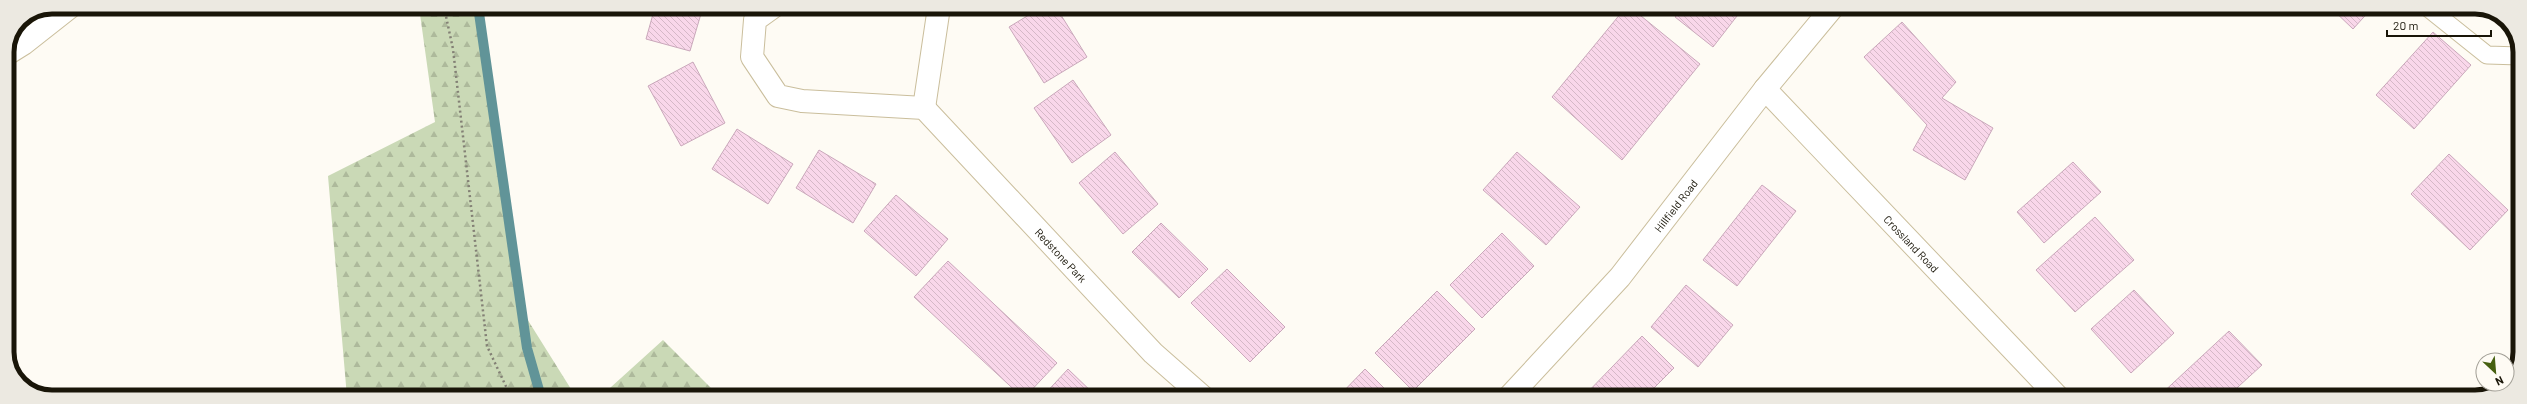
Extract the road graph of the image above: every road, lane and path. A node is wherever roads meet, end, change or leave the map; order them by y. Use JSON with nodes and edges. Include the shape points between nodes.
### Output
{"nodes":[{"id":1,"x":61,"y":14,"type":"edge"},
{"id":2,"x":446,"y":14,"type":"edge"},
{"id":3,"x":764,"y":14,"type":"edge"},
{"id":4,"x":938,"y":14,"type":"edge"},
{"id":5,"x":1827,"y":14,"type":"edge"},
{"id":6,"x":2436,"y":14,"type":"edge"},
{"id":7,"x":14,"y":49,"type":"edge"},
{"id":8,"x":2513,"y":56,"type":"edge"},
{"id":9,"x":1765,"y":89,"type":"junction"},
{"id":10,"x":924,"y":108,"type":"junction"},
{"id":11,"x":508,"y":390,"type":"edge"},
{"id":12,"x":1195,"y":390,"type":"edge"},
{"id":13,"x":1515,"y":390,"type":"edge"},
{"id":14,"x":2051,"y":390,"type":"edge"}],
"edges":[{"from":1,"to":7,"type":"street"},
{"from":2,"to":11,"type":"path","via":[[453,49],[487,346]]},
{"from":3,"to":10,"type":"street","via":[[756,20],[752,57],[778,96],[802,102]]},
{"from":4,"to":10,"type":"street"},
{"from":5,"to":9,"type":"street","name":"Hillfield Road"},
{"from":6,"to":8,"type":"lane","via":[[2487,55]]},
{"from":9,"to":13,"type":"street","name":"Hillfield Road","via":[[1620,277]]},
{"from":9,"to":14,"type":"street","name":"Crossland Road"},
{"from":10,"to":12,"type":"street","name":"Redstone Park","via":[[1153,353]]}]}
